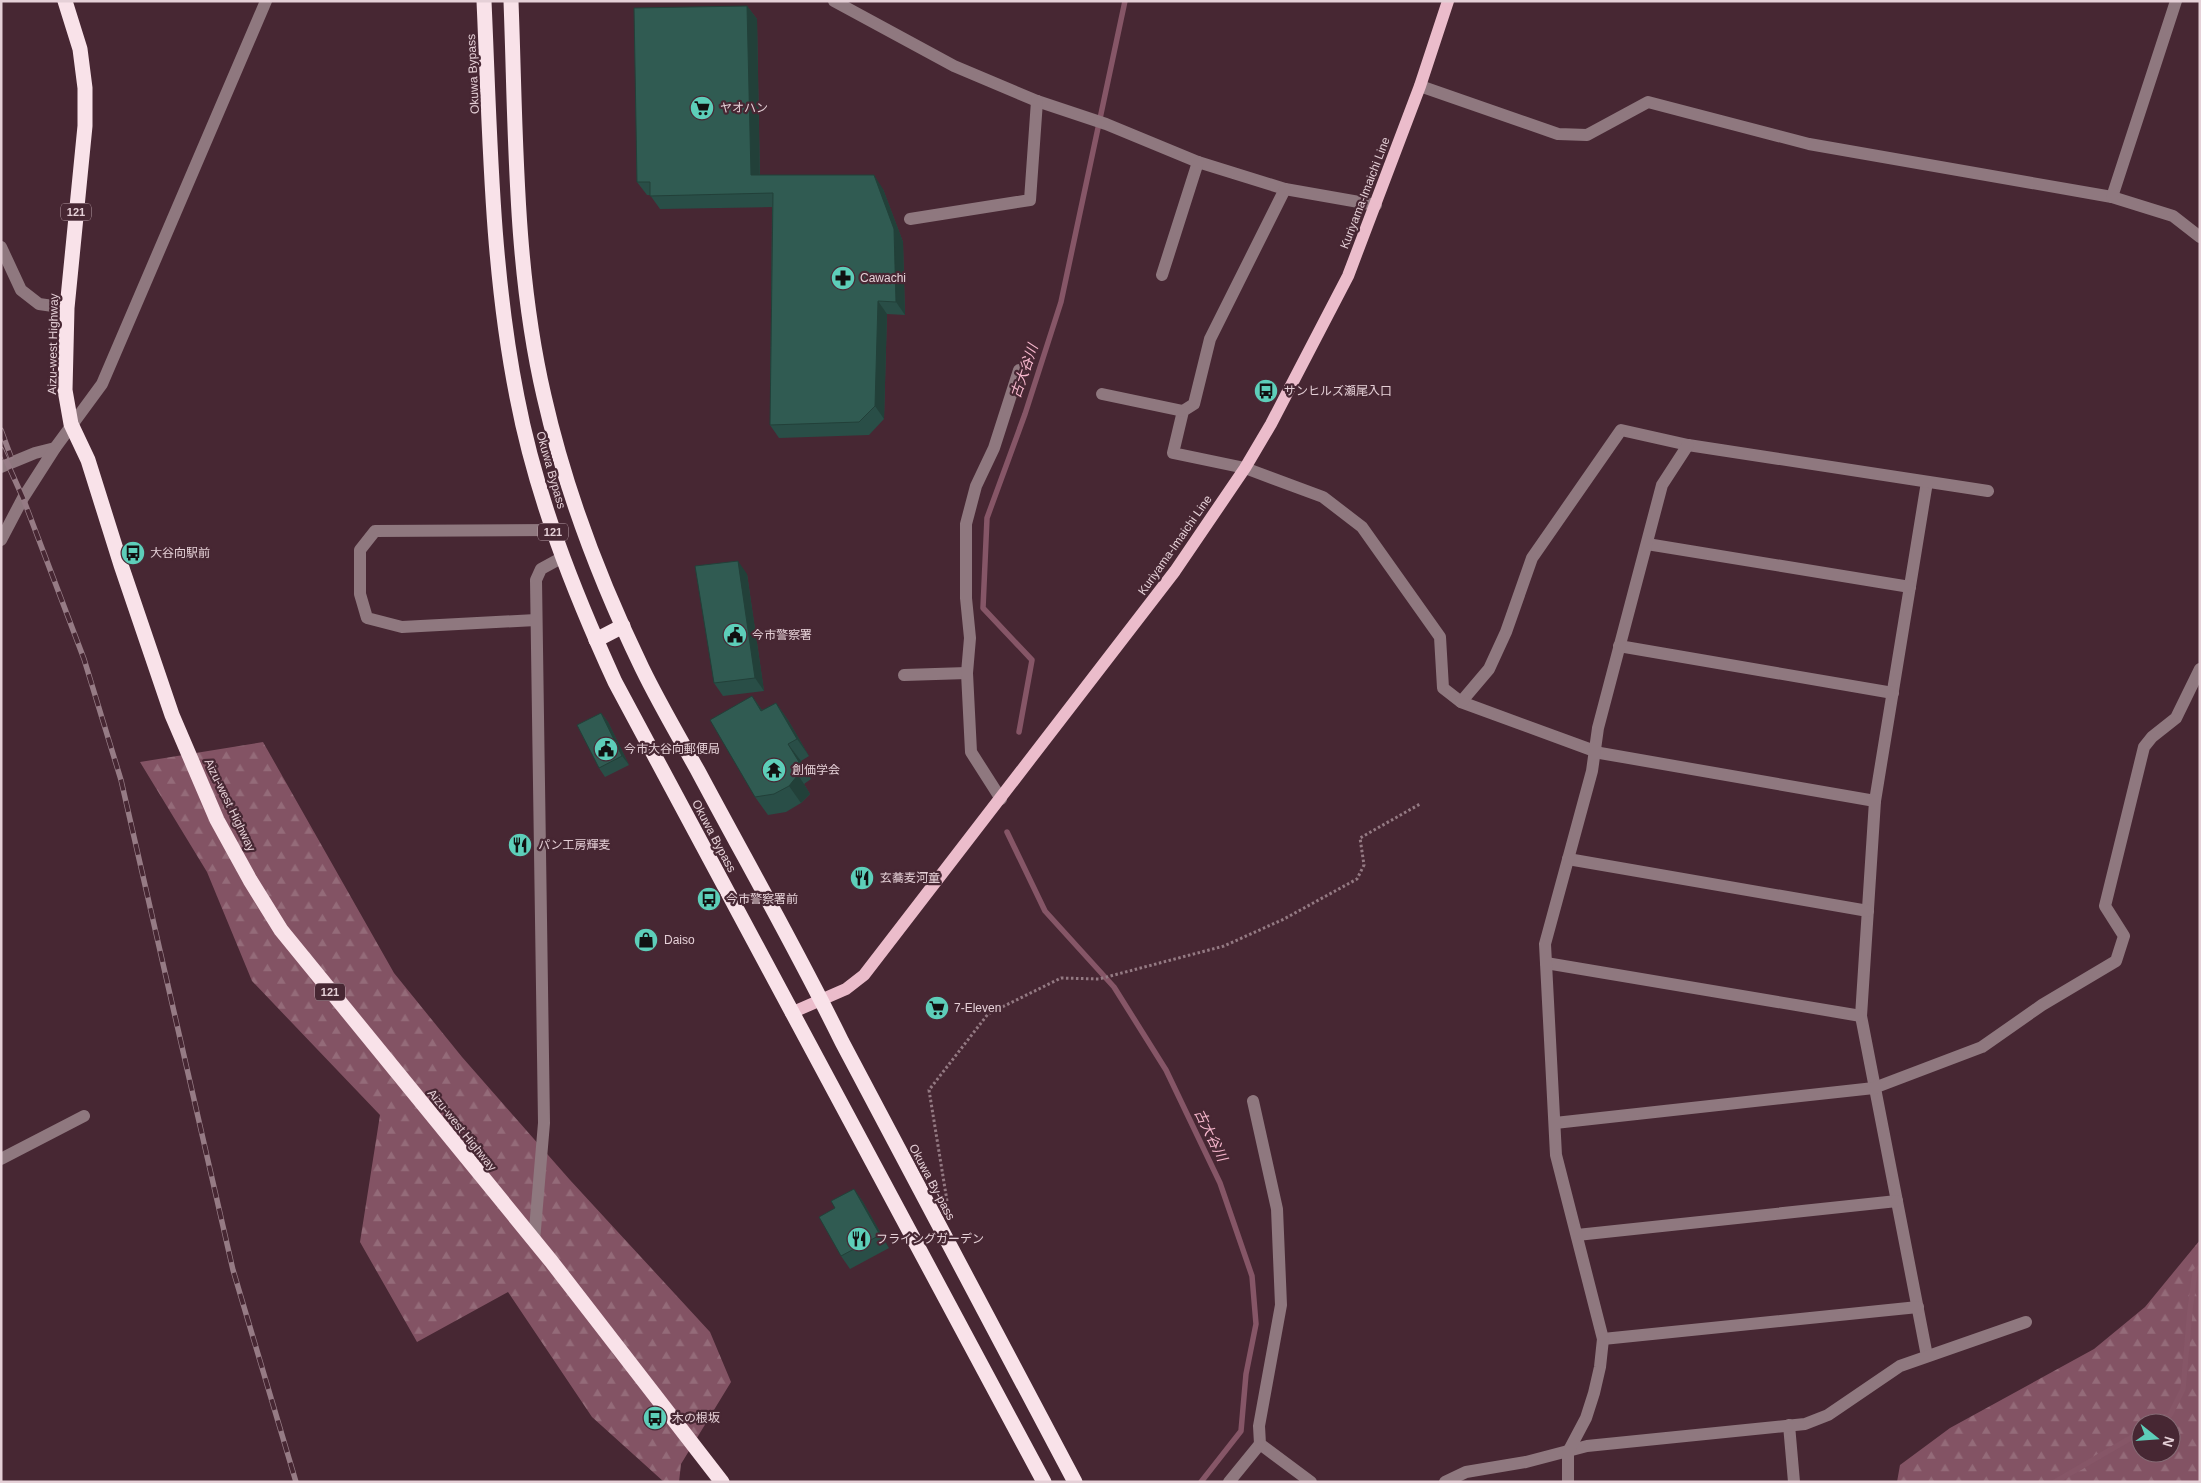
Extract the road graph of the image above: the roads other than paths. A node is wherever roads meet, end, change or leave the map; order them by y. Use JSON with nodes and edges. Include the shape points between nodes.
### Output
{"nodes":[{"id":1,"x":65,"y":1,"type":"edge"},
{"id":2,"x":266,"y":1,"type":"edge"},
{"id":3,"x":484,"y":1,"type":"edge"},
{"id":4,"x":511,"y":1,"type":"edge"},
{"id":5,"x":834,"y":1,"type":"edge"},
{"id":6,"x":1448,"y":1,"type":"edge"},
{"id":7,"x":2176,"y":1,"type":"edge"},
{"id":8,"x":1420,"y":86,"type":"junction"},
{"id":9,"x":1037,"y":101,"type":"junction"},
{"id":10,"x":1198,"y":162,"type":"junction"},
{"id":11,"x":1285,"y":190,"type":"junction"},
{"id":12,"x":2112,"y":197,"type":"junction"},
{"id":13,"x":1376,"y":205,"type":"junction"},
{"id":14,"x":910,"y":219,"type":"dead end"},
{"id":15,"x":2200,"y":237,"type":"edge"},
{"id":16,"x":1,"y":247,"type":"edge"},
{"id":17,"x":1162,"y":275,"type":"dead end"},
{"id":18,"x":67,"y":308,"type":"junction"},
{"id":19,"x":1020,"y":370,"type":"dead end"},
{"id":20,"x":1102,"y":394,"type":"dead end"},
{"id":21,"x":1183,"y":410,"type":"junction"},
{"id":22,"x":71,"y":424,"type":"junction"},
{"id":23,"x":1688,"y":445,"type":"junction"},
{"id":24,"x":55,"y":448,"type":"junction"},
{"id":25,"x":1,"y":467,"type":"edge"},
{"id":26,"x":1245,"y":468,"type":"junction"},
{"id":27,"x":1927,"y":482,"type":"junction"},
{"id":28,"x":1988,"y":491,"type":"dead end"},
{"id":29,"x":552,"y":530,"type":"junction"},
{"id":30,"x":1,"y":540,"type":"edge"},
{"id":31,"x":1647,"y":544,"type":"junction"},
{"id":32,"x":563,"y":557,"type":"junction"},
{"id":33,"x":1910,"y":587,"type":"junction"},
{"id":34,"x":536,"y":620,"type":"junction"},
{"id":35,"x":623,"y":626,"type":"junction"},
{"id":36,"x":596,"y":640,"type":"junction"},
{"id":37,"x":1620,"y":646,"type":"junction"},
{"id":38,"x":2200,"y":669,"type":"edge"},
{"id":39,"x":968,"y":673,"type":"junction"},
{"id":40,"x":904,"y":675,"type":"dead end"},
{"id":41,"x":1893,"y":692,"type":"junction"},
{"id":42,"x":1461,"y":702,"type":"junction"},
{"id":43,"x":1595,"y":751,"type":"junction"},
{"id":44,"x":1001,"y":799,"type":"junction"},
{"id":45,"x":1875,"y":801,"type":"junction"},
{"id":46,"x":1568,"y":859,"type":"junction"},
{"id":47,"x":1868,"y":911,"type":"junction"},
{"id":48,"x":1546,"y":963,"type":"junction"},
{"id":49,"x":821,"y":1001,"type":"junction"},
{"id":50,"x":791,"y":1013,"type":"junction"},
{"id":51,"x":1860,"y":1016,"type":"junction"},
{"id":52,"x":1874,"y":1088,"type":"junction"},
{"id":53,"x":1253,"y":1101,"type":"dead end"},
{"id":54,"x":84,"y":1116,"type":"dead end"},
{"id":55,"x":1555,"y":1123,"type":"junction"},
{"id":56,"x":1,"y":1159,"type":"edge"},
{"id":57,"x":1897,"y":1201,"type":"junction"},
{"id":58,"x":1577,"y":1236,"type":"junction"},
{"id":59,"x":534,"y":1241,"type":"junction"},
{"id":60,"x":1918,"y":1307,"type":"junction"},
{"id":61,"x":2026,"y":1322,"type":"dead end"},
{"id":62,"x":1603,"y":1339,"type":"junction"},
{"id":63,"x":1927,"y":1356,"type":"junction"},
{"id":64,"x":1789,"y":1425,"type":"junction"},
{"id":65,"x":1260,"y":1444,"type":"junction"},
{"id":66,"x":1570,"y":1450,"type":"junction"},
{"id":67,"x":722,"y":1482,"type":"edge"},
{"id":68,"x":1044,"y":1482,"type":"edge"},
{"id":69,"x":1075,"y":1482,"type":"edge"},
{"id":70,"x":1229,"y":1482,"type":"edge"},
{"id":71,"x":1311,"y":1482,"type":"edge"},
{"id":72,"x":1445,"y":1482,"type":"edge"},
{"id":73,"x":1568,"y":1482,"type":"edge"},
{"id":74,"x":1794,"y":1482,"type":"edge"}],
"edges":[{"from":1,"to":18,"type":"highway","name":"Aizu-west Highway","number":"121","via":[[80,49],[85,88],[85,126]]},
{"from":2,"to":22,"type":"street","via":[[114,358],[102,384]]},
{"from":3,"to":29,"type":"highway","name":"Okuwa Bypass","number":"121","via":[[495,235],[506,335],[527,442]]},
{"from":4,"to":35,"type":"highway","name":"Okuwa Bypass","number":"121","via":[[520,236],[532,338],[558,453],[580,521]]},
{"from":5,"to":9,"type":"street","via":[[954,66]]},
{"from":6,"to":8,"type":"main road","name":"Kuriyama-Imaichi Line"},
{"from":7,"to":12,"type":"street"},
{"from":8,"to":12,"type":"street","via":[[1558,134],[1587,135],[1648,102],[1810,144]]},
{"from":8,"to":13,"type":"main road","name":"Kuriyama-Imaichi Line"},
{"from":9,"to":10,"type":"street","via":[[1106,124]]},
{"from":9,"to":14,"type":"street","via":[[1030,200]]},
{"from":10,"to":11,"type":"street"},
{"from":10,"to":17,"type":"street"},
{"from":11,"to":13,"type":"street"},
{"from":11,"to":21,"type":"street","via":[[1210,339],[1194,404]]},
{"from":12,"to":15,"type":"street","via":[[2173,216]]},
{"from":13,"to":26,"type":"main road","name":"Kuriyama-Imaichi Line","via":[[1348,276]]},
{"from":16,"to":18,"type":"street","via":[[21,290],[39,304]]},
{"from":18,"to":22,"type":"highway","name":"Aizu-west Highway","number":"121","via":[[65,390]]},
{"from":19,"to":39,"type":"street","via":[[994,448],[976,486],[966,524]]},
{"from":20,"to":21,"type":"street"},
{"from":21,"to":26,"type":"street","via":[[1174,454]]},
{"from":22,"to":24,"type":"street"},
{"from":22,"to":59,"type":"highway","name":"Aizu-west Highway","number":"121","via":[[88,460],[172,714],[218,820],[250,880],[281,930],[311,969]]},
{"from":23,"to":27,"type":"street"},
{"from":23,"to":31,"type":"street","via":[[1662,485]]},
{"from":23,"to":42,"type":"street","via":[[1621,430],[1532,558],[1489,669]]},
{"from":24,"to":25,"type":"street"},
{"from":24,"to":30,"type":"street"},
{"from":26,"to":42,"type":"street","via":[[1323,497],[1362,527],[1440,637],[1443,688]]},
{"from":26,"to":44,"type":"main road","name":"Kuriyama-Imaichi Line","via":[[1175,571]]},
{"from":27,"to":28,"type":"street"},
{"from":27,"to":33,"type":"street"},
{"from":29,"to":32,"type":"highway","name":"Okuwa Bypass","number":"121"},
{"from":29,"to":34,"type":"street","via":[[375,531],[360,550],[360,594],[367,618],[402,627]]},
{"from":31,"to":33,"type":"street"},
{"from":31,"to":37,"type":"street"},
{"from":32,"to":34,"type":"street","via":[[541,569],[536,580]]},
{"from":32,"to":36,"type":"highway","name":"Okuwa Bypass","number":"121"},
{"from":33,"to":41,"type":"street"},
{"from":34,"to":59,"type":"street","via":[[544,1123]]},
{"from":35,"to":36,"type":"highway"},
{"from":35,"to":49,"type":"highway","name":"Okuwa Bypass","number":"121"},
{"from":36,"to":50,"type":"highway","name":"Okuwa Bypass","number":"121","via":[[615,682]]},
{"from":37,"to":41,"type":"street"},
{"from":37,"to":43,"type":"street"},
{"from":38,"to":52,"type":"street","via":[[2176,718],[2144,747],[2105,906],[2124,936],[2116,961],[2042,1005],[1982,1047]]},
{"from":39,"to":40,"type":"street"},
{"from":39,"to":44,"type":"street","via":[[971,752]]},
{"from":41,"to":45,"type":"street"},
{"from":42,"to":43,"type":"street"},
{"from":43,"to":45,"type":"street"},
{"from":43,"to":46,"type":"street"},
{"from":44,"to":49,"type":"main road","name":"Kuriyama-Imaichi Line","via":[[864,975],[846,989]]},
{"from":45,"to":47,"type":"street"},
{"from":46,"to":47,"type":"street"},
{"from":46,"to":48,"type":"street","via":[[1546,944]]},
{"from":47,"to":51,"type":"street"},
{"from":48,"to":51,"type":"street"},
{"from":48,"to":55,"type":"street"},
{"from":49,"to":50,"type":"main road","name":"Kuriyama-Imaichi Line"},
{"from":49,"to":69,"type":"highway","name":"Okuwa By-pass","number":"121"},
{"from":50,"to":68,"type":"highway","number":"121"},
{"from":51,"to":52,"type":"street"},
{"from":52,"to":55,"type":"street"},
{"from":52,"to":57,"type":"street"},
{"from":53,"to":65,"type":"street","via":[[1277,1209],[1281,1304],[1259,1426]]},
{"from":54,"to":56,"type":"street"},
{"from":55,"to":58,"type":"street","via":[[1556,1155]]},
{"from":57,"to":58,"type":"street"},
{"from":57,"to":60,"type":"street"},
{"from":58,"to":62,"type":"street"},
{"from":59,"to":67,"type":"highway","name":"Aizu-west Highway","number":"121"},
{"from":60,"to":62,"type":"street"},
{"from":60,"to":63,"type":"street"},
{"from":61,"to":63,"type":"street"},
{"from":62,"to":66,"type":"street","via":[[1594,1393]]},
{"from":63,"to":64,"type":"street","via":[[1900,1366],[1828,1415],[1805,1424]]},
{"from":64,"to":66,"type":"street"},
{"from":64,"to":74,"type":"street"},
{"from":65,"to":70,"type":"street"},
{"from":65,"to":71,"type":"street"},
{"from":66,"to":72,"type":"street","via":[[1526,1462],[1466,1472]]},
{"from":66,"to":73,"type":"street"}]}
